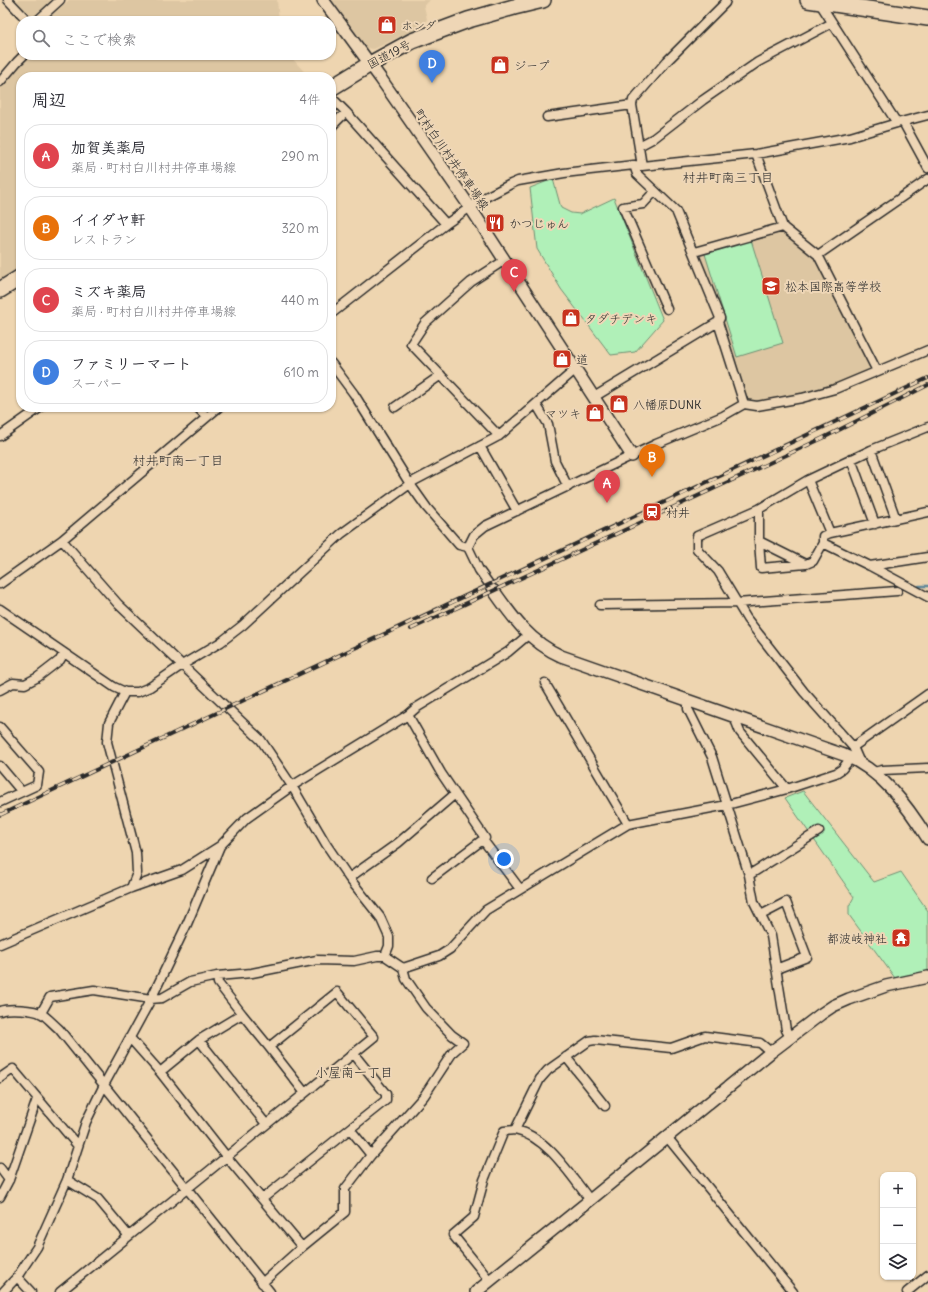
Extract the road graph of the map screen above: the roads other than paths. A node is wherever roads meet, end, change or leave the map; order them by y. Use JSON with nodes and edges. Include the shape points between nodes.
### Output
{"nodes":[{"id":1,"x":8,"y":0,"type":"edge"},
{"id":2,"x":60,"y":0,"type":"edge"},
{"id":3,"x":323,"y":0,"type":"edge"},
{"id":4,"x":542,"y":0,"type":"edge"},
{"id":5,"x":726,"y":0,"type":"edge"},
{"id":6,"x":814,"y":1,"type":"edge"},
{"id":7,"x":866,"y":4,"type":"edge"},
{"id":8,"x":23,"y":16,"type":"edge"},
{"id":9,"x":42,"y":16,"type":"edge"},
{"id":10,"x":335,"y":16,"type":"edge"},
{"id":11,"x":336,"y":18,"type":"edge"},
{"id":12,"x":928,"y":18,"type":"edge"},
{"id":13,"x":832,"y":22,"type":"junction"},
{"id":14,"x":19,"y":60,"type":"edge"},
{"id":15,"x":370,"y":64,"type":"junction"},
{"id":16,"x":0,"y":82,"type":"edge"},
{"id":17,"x":336,"y":85,"type":"edge"},
{"id":18,"x":336,"y":102,"type":"edge"},
{"id":19,"x":632,"y":105,"type":"junction"},
{"id":20,"x":346,"y":112,"type":"junction"},
{"id":21,"x":928,"y":115,"type":"edge"},
{"id":22,"x":547,"y":117,"type":"dead end"},
{"id":23,"x":336,"y":122,"type":"edge"},
{"id":24,"x":900,"y":122,"type":"junction"},
{"id":25,"x":639,"y":146,"type":"junction"},
{"id":26,"x":756,"y":154,"type":"junction"},
{"id":27,"x":638,"y":165,"type":"junction"},
{"id":28,"x":928,"y":168,"type":"edge"},
{"id":29,"x":928,"y":179,"type":"edge"},
{"id":30,"x":654,"y":191,"type":"junction"},
{"id":31,"x":470,"y":207,"type":"junction"},
{"id":32,"x":446,"y":224,"type":"junction"},
{"id":33,"x":783,"y":227,"type":"junction"},
{"id":34,"x":694,"y":252,"type":"junction"},
{"id":35,"x":818,"y":255,"type":"junction"},
{"id":36,"x":505,"y":260,"type":"junction"},
{"id":37,"x":16,"y":280,"type":"edge"},
{"id":38,"x":0,"y":290,"type":"edge"},
{"id":39,"x":667,"y":309,"type":"dead end"},
{"id":40,"x":336,"y":310,"type":"edge"},
{"id":41,"x":718,"y":322,"type":"junction"},
{"id":42,"x":928,"y":350,"type":"edge"},
{"id":43,"x":576,"y":369,"type":"junction"},
{"id":44,"x":336,"y":370,"type":"edge"},
{"id":45,"x":877,"y":371,"type":"junction"},
{"id":46,"x":441,"y":375,"type":"junction"},
{"id":47,"x":594,"y":397,"type":"junction"},
{"id":48,"x":536,"y":404,"type":"junction"},
{"id":49,"x":744,"y":404,"type":"junction"},
{"id":50,"x":395,"y":407,"type":"dead end"},
{"id":51,"x":34,"y":412,"type":"edge"},
{"id":52,"x":202,"y":412,"type":"edge"},
{"id":53,"x":212,"y":412,"type":"edge"},
{"id":54,"x":206,"y":417,"type":"junction"},
{"id":55,"x":928,"y":427,"type":"edge"},
{"id":56,"x":0,"y":436,"type":"edge"},
{"id":57,"x":499,"y":436,"type":"junction"},
{"id":58,"x":480,"y":446,"type":"junction"},
{"id":59,"x":871,"y":450,"type":"junction"},
{"id":60,"x":632,"y":456,"type":"junction"},
{"id":61,"x":851,"y":460,"type":"junction"},
{"id":62,"x":808,"y":480,"type":"junction"},
{"id":63,"x":410,"y":484,"type":"junction"},
{"id":64,"x":568,"y":487,"type":"junction"},
{"id":65,"x":759,"y":509,"type":"junction"},
{"id":66,"x":518,"y":511,"type":"junction"},
{"id":67,"x":928,"y":512,"type":"edge"},
{"id":68,"x":896,"y":519,"type":"junction"},
{"id":69,"x":875,"y":524,"type":"junction"},
{"id":70,"x":830,"y":533,"type":"junction"},
{"id":71,"x":62,"y":540,"type":"junction"},
{"id":72,"x":759,"y":541,"type":"junction"},
{"id":73,"x":823,"y":542,"type":"junction"},
{"id":74,"x":468,"y":547,"type":"junction"},
{"id":75,"x":928,"y":558,"type":"edge"},
{"id":76,"x":806,"y":564,"type":"junction"},
{"id":77,"x":870,"y":566,"type":"junction"},
{"id":78,"x":0,"y":584,"type":"edge"},
{"id":79,"x":494,"y":591,"type":"joint"},
{"id":80,"x":897,"y":591,"type":"dead end"},
{"id":81,"x":928,"y":597,"type":"edge"},
{"id":82,"x":737,"y":602,"type":"junction"},
{"id":83,"x":600,"y":605,"type":"dead end"},
{"id":84,"x":0,"y":609,"type":"edge"},
{"id":85,"x":528,"y":635,"type":"junction"},
{"id":86,"x":64,"y":653,"type":"junction"},
{"id":87,"x":182,"y":665,"type":"junction"},
{"id":88,"x":545,"y":683,"type":"dead end"},
{"id":89,"x":0,"y":690,"type":"edge"},
{"id":90,"x":125,"y":692,"type":"junction"},
{"id":91,"x":928,"y":694,"type":"edge"},
{"id":92,"x":688,"y":701,"type":"junction"},
{"id":93,"x":408,"y":715,"type":"junction"},
{"id":94,"x":735,"y":717,"type":"junction"},
{"id":95,"x":0,"y":727,"type":"edge"},
{"id":96,"x":853,"y":747,"type":"junction"},
{"id":97,"x":856,"y":760,"type":"junction"},
{"id":98,"x":0,"y":766,"type":"edge"},
{"id":99,"x":928,"y":768,"type":"edge"},
{"id":100,"x":874,"y":772,"type":"junction"},
{"id":101,"x":292,"y":786,"type":"junction"},
{"id":102,"x":787,"y":789,"type":"junction"},
{"id":103,"x":22,"y":792,"type":"junction"},
{"id":104,"x":455,"y":794,"type":"junction"},
{"id":105,"x":0,"y":802,"type":"edge"},
{"id":106,"x":727,"y":805,"type":"junction"},
{"id":107,"x":628,"y":824,"type":"junction"},
{"id":108,"x":819,"y":831,"type":"dead end"},
{"id":109,"x":928,"y":839,"type":"edge"},
{"id":110,"x":483,"y":840,"type":"junction"},
{"id":111,"x":220,"y":846,"type":"junction"},
{"id":112,"x":749,"y":875,"type":"junction"},
{"id":113,"x":349,"y":878,"type":"junction"},
{"id":114,"x":432,"y":878,"type":"dead end"},
{"id":115,"x":131,"y":888,"type":"junction"},
{"id":116,"x":520,"y":889,"type":"junction"},
{"id":117,"x":761,"y":915,"type":"junction"},
{"id":118,"x":0,"y":944,"type":"edge"},
{"id":119,"x":385,"y":956,"type":"junction"},
{"id":120,"x":403,"y":968,"type":"junction"},
{"id":121,"x":776,"y":969,"type":"junction"},
{"id":122,"x":217,"y":976,"type":"junction"},
{"id":123,"x":928,"y":977,"type":"edge"},
{"id":124,"x":151,"y":999,"type":"junction"},
{"id":125,"x":0,"y":1011,"type":"edge"},
{"id":126,"x":41,"y":1013,"type":"junction"},
{"id":127,"x":242,"y":1014,"type":"junction"},
{"id":128,"x":790,"y":1037,"type":"junction"},
{"id":129,"x":130,"y":1038,"type":"junction"},
{"id":130,"x":199,"y":1040,"type":"junction"},
{"id":131,"x":270,"y":1047,"type":"junction"},
{"id":132,"x":771,"y":1052,"type":"junction"},
{"id":133,"x":353,"y":1053,"type":"junction"},
{"id":134,"x":566,"y":1057,"type":"junction"},
{"id":135,"x":160,"y":1072,"type":"junction"},
{"id":136,"x":0,"y":1078,"type":"edge"},
{"id":137,"x":104,"y":1085,"type":"junction"},
{"id":138,"x":305,"y":1092,"type":"junction"},
{"id":139,"x":37,"y":1099,"type":"junction"},
{"id":140,"x":605,"y":1106,"type":"dead end"},
{"id":141,"x":266,"y":1124,"type":"junction"},
{"id":142,"x":350,"y":1129,"type":"junction"},
{"id":143,"x":515,"y":1130,"type":"junction"},
{"id":144,"x":667,"y":1138,"type":"junction"},
{"id":145,"x":78,"y":1146,"type":"junction"},
{"id":146,"x":371,"y":1155,"type":"junction"},
{"id":147,"x":226,"y":1156,"type":"junction"},
{"id":148,"x":0,"y":1168,"type":"edge"},
{"id":149,"x":9,"y":1180,"type":"junction"},
{"id":150,"x":67,"y":1180,"type":"junction"},
{"id":151,"x":187,"y":1188,"type":"junction"},
{"id":152,"x":0,"y":1197,"type":"edge"},
{"id":153,"x":262,"y":1200,"type":"junction"},
{"id":154,"x":590,"y":1200,"type":"junction"},
{"id":155,"x":128,"y":1235,"type":"junction"},
{"id":156,"x":302,"y":1247,"type":"junction"},
{"id":157,"x":928,"y":1275,"type":"edge"},
{"id":158,"x":17,"y":1277,"type":"junction"},
{"id":159,"x":490,"y":1280,"type":"junction"},
{"id":160,"x":262,"y":1283,"type":"junction"},
{"id":161,"x":3,"y":1292,"type":"edge"},
{"id":162,"x":31,"y":1292,"type":"edge"},
{"id":163,"x":60,"y":1292,"type":"edge"},
{"id":164,"x":270,"y":1292,"type":"edge"},
{"id":165,"x":476,"y":1292,"type":"edge"},
{"id":166,"x":793,"y":1292,"type":"edge"},
{"id":167,"x":908,"y":1292,"type":"edge"}],
"edges":[{"from":1,"to":8,"type":"street"},
{"from":2,"to":9,"type":"street"},
{"from":3,"to":10,"type":"street","name":"町村白川村井停車場線"},
{"from":4,"to":15,"type":"highway","name":"国道19号","via":[[468,20],[412,41]]},
{"from":5,"to":19,"type":"street","via":[[725,4],[667,61],[633,100]]},
{"from":6,"to":7,"type":"highway"},
{"from":6,"to":13,"type":"street"},
{"from":7,"to":12,"type":"highway"},
{"from":11,"to":15,"type":"street","name":"町村白川村井停車場線"},
{"from":13,"to":24,"type":"street"},
{"from":13,"to":25,"type":"street","via":[[758,62],[654,138]]},
{"from":14,"to":16,"type":"street"},
{"from":15,"to":17,"type":"highway","name":"国道19号"},
{"from":15,"to":31,"type":"street","name":"町村白川村井停車場線"},
{"from":18,"to":20,"type":"street"},
{"from":19,"to":22,"type":"street"},
{"from":19,"to":25,"type":"street"},
{"from":20,"to":23,"type":"street"},
{"from":20,"to":32,"type":"street"},
{"from":21,"to":24,"type":"street"},
{"from":24,"to":26,"type":"street","via":[[850,137]]},
{"from":24,"to":28,"type":"street"},
{"from":25,"to":27,"type":"street"},
{"from":26,"to":27,"type":"street"},
{"from":26,"to":33,"type":"street"},
{"from":27,"to":30,"type":"street","via":[[636,174]]},
{"from":27,"to":31,"type":"street","via":[[518,181]]},
{"from":29,"to":35,"type":"street"},
{"from":30,"to":34,"type":"street","via":[[676,211]]},
{"from":30,"to":39,"type":"street","via":[[643,204],[623,207]]},
{"from":31,"to":32,"type":"street"},
{"from":31,"to":36,"type":"street","name":"町村白川村井停車場線"},
{"from":32,"to":40,"type":"street"},
{"from":33,"to":34,"type":"street"},
{"from":33,"to":35,"type":"street"},
{"from":34,"to":41,"type":"street","via":[[720,318]]},
{"from":35,"to":45,"type":"street"},
{"from":36,"to":43,"type":"street","name":"町村白川村井停車場線"},
{"from":36,"to":46,"type":"street","via":[[471,282],[425,323],[412,344]]},
{"from":37,"to":38,"type":"highway"},
{"from":41,"to":47,"type":"street"},
{"from":41,"to":49,"type":"street"},
{"from":42,"to":45,"type":"street"},
{"from":43,"to":47,"type":"street","name":"町村白川村井停車場線"},
{"from":43,"to":48,"type":"street"},
{"from":44,"to":63,"type":"street"},
{"from":45,"to":49,"type":"street","via":[[835,389],[802,398],[757,406]]},
{"from":46,"to":50,"type":"street"},
{"from":46,"to":57,"type":"street"},
{"from":47,"to":60,"type":"street","name":"町村白川村井停車場線"},
{"from":48,"to":57,"type":"street"},
{"from":48,"to":64,"type":"street","via":[[548,424],[555,462]]},
{"from":49,"to":60,"type":"street","via":[[723,416]]},
{"from":51,"to":56,"type":"street"},
{"from":52,"to":54,"type":"street"},
{"from":53,"to":54,"type":"street"},
{"from":54,"to":71,"type":"street"},
{"from":55,"to":59,"type":"street"},
{"from":57,"to":58,"type":"street"},
{"from":58,"to":63,"type":"street"},
{"from":58,"to":66,"type":"street"},
{"from":59,"to":61,"type":"street"},
{"from":59,"to":68,"type":"street"},
{"from":60,"to":64,"type":"street"},
{"from":61,"to":62,"type":"street"},
{"from":61,"to":69,"type":"street"},
{"from":62,"to":65,"type":"street"},
{"from":62,"to":70,"type":"street"},
{"from":63,"to":74,"type":"street","via":[[459,545]]},
{"from":63,"to":87,"type":"street","via":[[341,534],[221,642]]},
{"from":64,"to":66,"type":"street"},
{"from":65,"to":72,"type":"street"},
{"from":65,"to":82,"type":"street","via":[[697,536],[698,549],[718,571]]},
{"from":66,"to":74,"type":"street","via":[[485,526],[474,535]]},
{"from":67,"to":68,"type":"street"},
{"from":68,"to":69,"type":"street"},
{"from":69,"to":70,"type":"street"},
{"from":70,"to":73,"type":"street","via":[[823,536]]},
{"from":71,"to":78,"type":"street"},
{"from":71,"to":87,"type":"street","via":[[118,604]]},
{"from":72,"to":76,"type":"street"},
{"from":72,"to":76,"type":"street","via":[[761,568]]},
{"from":73,"to":76,"type":"street","via":[[813,561]]},
{"from":73,"to":77,"type":"street"},
{"from":74,"to":79,"type":"street","via":[[479,570]]},
{"from":75,"to":77,"type":"street"},
{"from":77,"to":81,"type":"street"},
{"from":79,"to":85,"type":"street"},
{"from":80,"to":82,"type":"street"},
{"from":82,"to":83,"type":"street"},
{"from":82,"to":96,"type":"street","via":[[747,619],[804,692]]},
{"from":84,"to":86,"type":"street"},
{"from":85,"to":92,"type":"street","via":[[561,656]]},
{"from":85,"to":93,"type":"street","via":[[508,652]]},
{"from":86,"to":89,"type":"street","via":[[60,660],[38,677],[25,684],[13,683]]},
{"from":86,"to":90,"type":"street"},
{"from":87,"to":90,"type":"street","via":[[150,687],[138,692]]},
{"from":87,"to":101,"type":"street","via":[[261,740]]},
{"from":88,"to":107,"type":"street"},
{"from":90,"to":115,"type":"street","via":[[109,723],[107,742],[136,853],[137,873]]},
{"from":91,"to":96,"type":"street"},
{"from":92,"to":94,"type":"street"},
{"from":92,"to":106,"type":"street","via":[[688,709],[712,757]]},
{"from":93,"to":101,"type":"street"},
{"from":93,"to":104,"type":"street"},
{"from":94,"to":97,"type":"street"},
{"from":94,"to":102,"type":"street","via":[[740,732]]},
{"from":95,"to":103,"type":"street","via":[[39,772],[37,785]]},
{"from":96,"to":97,"type":"street"},
{"from":97,"to":100,"type":"street"},
{"from":97,"to":102,"type":"street","via":[[836,773]]},
{"from":98,"to":103,"type":"street"},
{"from":99,"to":100,"type":"street"},
{"from":100,"to":109,"type":"street","via":[[904,805]]},
{"from":101,"to":111,"type":"street","via":[[247,818]]},
{"from":101,"to":113,"type":"street"},
{"from":102,"to":106,"type":"street"},
{"from":103,"to":105,"type":"street"},
{"from":104,"to":110,"type":"street","via":[[485,838]]},
{"from":104,"to":113,"type":"street","via":[[398,843]]},
{"from":106,"to":107,"type":"street"},
{"from":106,"to":112,"type":"street"},
{"from":107,"to":116,"type":"street"},
{"from":108,"to":112,"type":"street"},
{"from":110,"to":114,"type":"street"},
{"from":110,"to":116,"type":"street"},
{"from":111,"to":115,"type":"street","via":[[182,870]]},
{"from":111,"to":124,"type":"street"},
{"from":112,"to":117,"type":"street","via":[[754,902]]},
{"from":113,"to":119,"type":"street","via":[[380,917],[389,937]]},
{"from":115,"to":118,"type":"street"},
{"from":116,"to":120,"type":"street","via":[[486,910],[450,949],[439,956]]},
{"from":117,"to":121,"type":"street","via":[[771,936]]},
{"from":117,"to":121,"type":"street","via":[[786,902],[807,957]]},
{"from":119,"to":120,"type":"street"},
{"from":119,"to":122,"type":"street","via":[[354,961],[317,960],[252,973]]},
{"from":120,"to":146,"type":"street","via":[[406,979],[426,1008],[463,1043],[453,1052],[424,1096]]},
{"from":121,"to":128,"type":"street","via":[[786,1030]]},
{"from":122,"to":124,"type":"street","via":[[190,982],[162,998]]},
{"from":122,"to":127,"type":"street","via":[[218,983]]},
{"from":123,"to":128,"type":"street","via":[[886,986],[849,999],[833,1006]]},
{"from":124,"to":126,"type":"street","via":[[94,990],[50,996]]},
{"from":124,"to":129,"type":"street"},
{"from":125,"to":126,"type":"street","via":[[27,1010]]},
{"from":126,"to":137,"type":"street","via":[[59,1029]]},
{"from":127,"to":130,"type":"street"},
{"from":127,"to":131,"type":"street"},
{"from":128,"to":132,"type":"street"},
{"from":129,"to":135,"type":"street"},
{"from":129,"to":137,"type":"street"},
{"from":130,"to":135,"type":"street"},
{"from":130,"to":141,"type":"street"},
{"from":131,"to":133,"type":"street","via":[[337,992],[374,1037]]},
{"from":131,"to":138,"type":"street"},
{"from":132,"to":134,"type":"street","via":[[760,1043],[705,1036],[671,1048],[595,1040],[589,1041]]},
{"from":132,"to":144,"type":"street"},
{"from":133,"to":138,"type":"street"},
{"from":133,"to":142,"type":"street","via":[[386,1094],[386,1100]]},
{"from":134,"to":140,"type":"street"},
{"from":134,"to":143,"type":"street","via":[[540,1079]]},
{"from":135,"to":147,"type":"street"},
{"from":136,"to":139,"type":"street","via":[[13,1069]]},
{"from":137,"to":145,"type":"street","via":[[86,1122]]},
{"from":137,"to":151,"type":"street"},
{"from":138,"to":141,"type":"street"},
{"from":139,"to":145,"type":"street"},
{"from":139,"to":149,"type":"street"},
{"from":141,"to":147,"type":"street"},
{"from":142,"to":146,"type":"street"},
{"from":142,"to":153,"type":"street"},
{"from":143,"to":154,"type":"street","via":[[522,1131],[549,1149]]},
{"from":143,"to":159,"type":"street","via":[[504,1131],[484,1180],[474,1217],[453,1235]]},
{"from":144,"to":154,"type":"street"},
{"from":144,"to":166,"type":"street"},
{"from":145,"to":150,"type":"street"},
{"from":146,"to":156,"type":"street","via":[[345,1189],[345,1212]]},
{"from":147,"to":151,"type":"street"},
{"from":147,"to":153,"type":"street"},
{"from":148,"to":149,"type":"street"},
{"from":149,"to":152,"type":"street"},
{"from":150,"to":155,"type":"street","via":[[98,1199]]},
{"from":150,"to":158,"type":"street","via":[[38,1247]]},
{"from":151,"to":155,"type":"street"},
{"from":151,"to":160,"type":"street"},
{"from":153,"to":156,"type":"street"},
{"from":154,"to":159,"type":"street"},
{"from":155,"to":163,"type":"street"},
{"from":156,"to":160,"type":"street"},
{"from":157,"to":167,"type":"street"},
{"from":158,"to":161,"type":"street"},
{"from":158,"to":162,"type":"street"},
{"from":159,"to":165,"type":"street"},
{"from":160,"to":164,"type":"street"}]}
